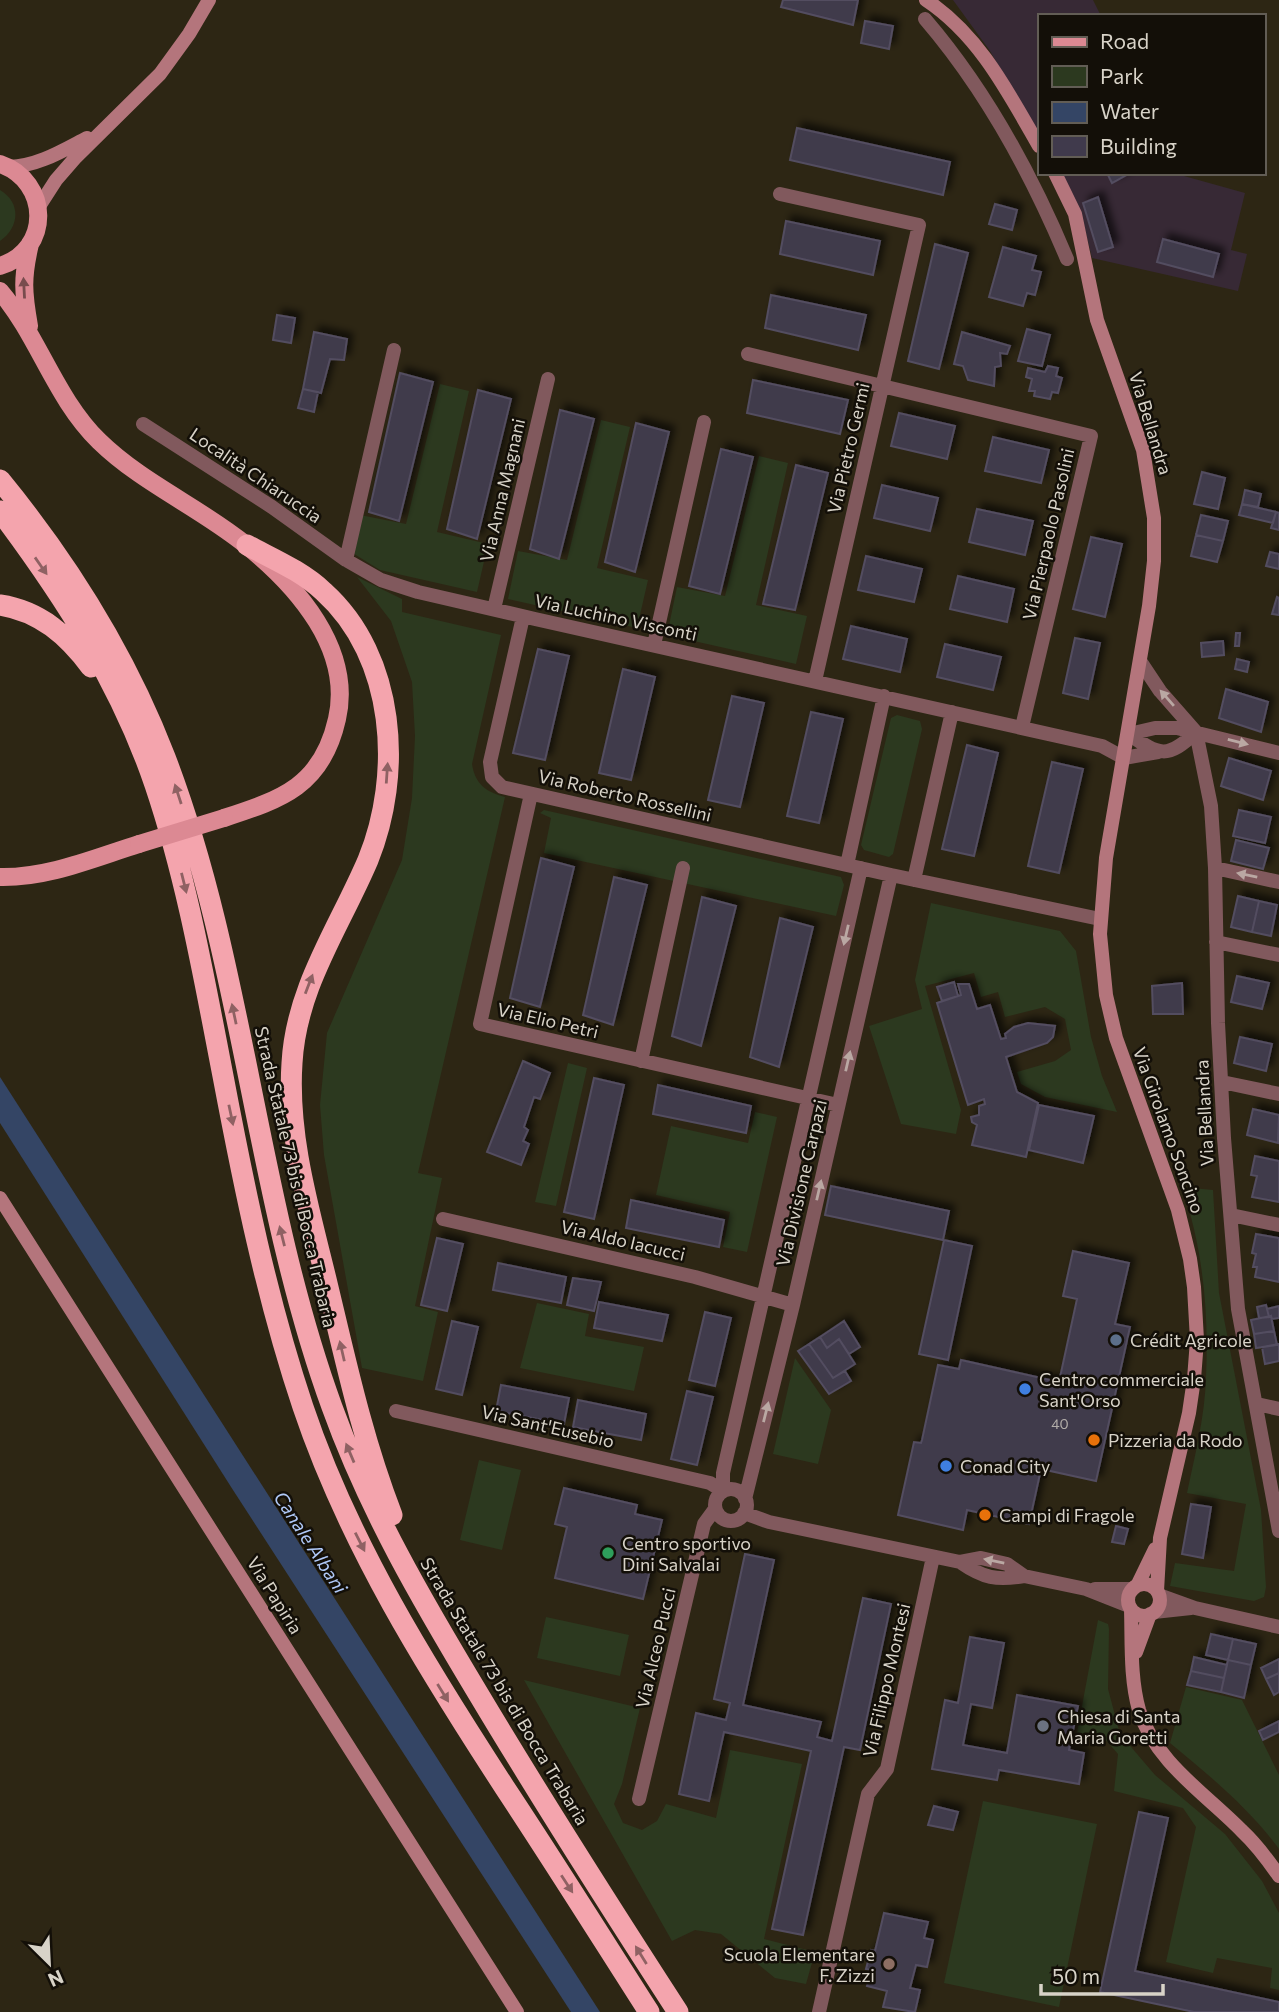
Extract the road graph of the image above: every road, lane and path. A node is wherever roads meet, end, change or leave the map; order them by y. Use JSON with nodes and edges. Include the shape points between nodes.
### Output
{"nodes":[{"id":1,"x":209,"y":0,"type":"edge"},
{"id":2,"x":926,"y":0,"type":"edge"},
{"id":3,"x":925,"y":19,"type":"dead end"},
{"id":4,"x":1021,"y":115,"type":"junction"},
{"id":5,"x":1001,"y":127,"type":"junction"},
{"id":6,"x":100,"y":130,"type":"junction"},
{"id":7,"x":1038,"y":144,"type":"edge"},
{"id":8,"x":5,"y":165,"type":"edge"},
{"id":9,"x":1056,"y":175,"type":"edge"},
{"id":10,"x":780,"y":194,"type":"dead end"},
{"id":11,"x":38,"y":208,"type":"junction"},
{"id":12,"x":30,"y":243,"type":"junction"},
{"id":13,"x":1066,"y":259,"type":"dead end"},
{"id":14,"x":0,"y":266,"type":"edge"},
{"id":15,"x":0,"y":290,"type":"edge"},
{"id":16,"x":30,"y":333,"type":"junction"},
{"id":17,"x":394,"y":350,"type":"dead end"},
{"id":18,"x":748,"y":354,"type":"dead end"},
{"id":19,"x":548,"y":379,"type":"dead end"},
{"id":20,"x":882,"y":386,"type":"junction"},
{"id":21,"x":704,"y":422,"type":"dead end"},
{"id":22,"x":143,"y":424,"type":"dead end"},
{"id":23,"x":0,"y":480,"type":"edge"},
{"id":24,"x":0,"y":511,"type":"edge"},
{"id":25,"x":247,"y":545,"type":"junction"},
{"id":26,"x":346,"y":560,"type":"junction"},
{"id":27,"x":0,"y":604,"type":"edge"},
{"id":28,"x":494,"y":609,"type":"junction"},
{"id":29,"x":523,"y":617,"type":"junction"},
{"id":30,"x":654,"y":645,"type":"junction"},
{"id":31,"x":1140,"y":661,"type":"junction"},
{"id":32,"x":815,"y":681,"type":"junction"},
{"id":33,"x":884,"y":696,"type":"junction"},
{"id":34,"x":952,"y":712,"type":"junction"},
{"id":35,"x":129,"y":719,"type":"junction"},
{"id":36,"x":1023,"y":727,"type":"junction"},
{"id":37,"x":1196,"y":732,"type":"junction"},
{"id":38,"x":1129,"y":734,"type":"junction"},
{"id":39,"x":1158,"y":752,"type":"junction"},
{"id":40,"x":1279,"y":753,"type":"edge"},
{"id":41,"x":1124,"y":758,"type":"junction"},
{"id":42,"x":531,"y":794,"type":"junction"},
{"id":43,"x":854,"y":866,"type":"junction"},
{"id":44,"x":683,"y":868,"type":"dead end"},
{"id":45,"x":1215,"y":868,"type":"junction"},
{"id":46,"x":891,"y":875,"type":"junction"},
{"id":47,"x":0,"y":877,"type":"edge"},
{"id":48,"x":914,"y":880,"type":"junction"},
{"id":49,"x":1279,"y":882,"type":"edge"},
{"id":50,"x":1100,"y":919,"type":"junction"},
{"id":51,"x":1216,"y":942,"type":"junction"},
{"id":52,"x":1279,"y":955,"type":"edge"},
{"id":53,"x":640,"y":1061,"type":"junction"},
{"id":54,"x":1222,"y":1082,"type":"junction"},
{"id":55,"x":1279,"y":1094,"type":"edge"},
{"id":56,"x":809,"y":1098,"type":"junction"},
{"id":57,"x":838,"y":1105,"type":"junction"},
{"id":58,"x":0,"y":1198,"type":"edge"},
{"id":59,"x":1231,"y":1215,"type":"junction"},
{"id":60,"x":443,"y":1219,"type":"dead end"},
{"id":61,"x":1279,"y":1225,"type":"edge"},
{"id":62,"x":763,"y":1297,"type":"junction"},
{"id":63,"x":793,"y":1305,"type":"junction"},
{"id":64,"x":1257,"y":1404,"type":"junction"},
{"id":65,"x":1279,"y":1409,"type":"edge"},
{"id":66,"x":396,"y":1411,"type":"dead end"},
{"id":67,"x":691,"y":1479,"type":"junction"},
{"id":68,"x":723,"y":1491,"type":"junction"},
{"id":69,"x":745,"y":1506,"type":"junction"},
{"id":70,"x":715,"y":1507,"type":"junction"},
{"id":71,"x":1279,"y":1529,"type":"edge"},
{"id":72,"x":1160,"y":1538,"type":"junction"},
{"id":73,"x":933,"y":1557,"type":"junction"},
{"id":74,"x":1135,"y":1588,"type":"junction"},
{"id":75,"x":1086,"y":1589,"type":"junction"},
{"id":76,"x":1158,"y":1593,"type":"junction"},
{"id":77,"x":423,"y":1602,"type":"junction"},
{"id":78,"x":1130,"y":1608,"type":"junction"},
{"id":79,"x":1195,"y":1608,"type":"junction"},
{"id":80,"x":1152,"y":1613,"type":"junction"},
{"id":81,"x":1279,"y":1627,"type":"edge"},
{"id":82,"x":1132,"y":1664,"type":"junction"},
{"id":83,"x":639,"y":1799,"type":"dead end"},
{"id":84,"x":1279,"y":1877,"type":"edge"},
{"id":85,"x":517,"y":2012,"type":"edge"},
{"id":86,"x":649,"y":2012,"type":"edge"},
{"id":87,"x":678,"y":2012,"type":"edge"},
{"id":88,"x":819,"y":2012,"type":"edge"}],
"edges":[{"from":1,"to":6,"type":"main road","via":[[154,82]]},
{"from":2,"to":4,"type":"main road","via":[[971,40]]},
{"from":3,"to":5,"type":"street","via":[[957,58]]},
{"from":4,"to":5,"type":"street"},
{"from":4,"to":7,"type":"main road"},
{"from":5,"to":13,"type":"street","via":[[1048,213]]},
{"from":6,"to":8,"type":"main road","via":[[39,162]]},
{"from":6,"to":11,"type":"main road"},
{"from":8,"to":11,"type":"main road","via":[[23,177]]},
{"from":9,"to":31,"type":"main road","name":"Via Bellandra","via":[[1075,214],[1097,320],[1138,431],[1148,474],[1154,561]]},
{"from":10,"to":20,"type":"street","name":"Via Pietro Germi","via":[[919,225]]},
{"from":11,"to":12,"type":"main road"},
{"from":12,"to":14,"type":"main road","via":[[21,255]]},
{"from":16,"to":12,"type":"main road","one_way":true,"via":[[23,271]]},
{"from":15,"to":16,"type":"main road"},
{"from":16,"to":25,"type":"main road","via":[[63,396],[102,444]]},
{"from":17,"to":26,"type":"street"},
{"from":18,"to":20,"type":"street"},
{"from":19,"to":28,"type":"street","name":"Via Anna Magnani"},
{"from":20,"to":32,"type":"street","name":"Via Pietro Germi"},
{"from":20,"to":36,"type":"street","name":"Via Pierpaolo Pasolini","via":[[1091,436]]},
{"from":21,"to":30,"type":"street"},
{"from":22,"to":26,"type":"street","name":"Località Chiaruccia"},
{"from":77,"to":23,"type":"highway","name":"Strada Statale 73 bis di Bocca Trabaria","one_way":true,"via":[[380,1522],[318,1367],[275,1205],[209,901],[165,757],[131,681],[87,601]]},
{"from":24,"to":35,"type":"highway","one_way":true,"via":[[66,603]]},
{"from":25,"to":47,"type":"main road","bridge":true,"via":[[300,598],[319,624],[337,668],[336,724],[318,764],[304,781],[271,803],[49,872]]},
{"from":77,"to":25,"type":"highway","one_way":true,"via":[[374,1467],[354,1396],[304,1182],[291,1100],[302,1005],[378,830],[388,770],[386,718],[373,666],[340,609],[311,581]]},
{"from":26,"to":28,"type":"street","name":"Via Luchino Visconti","via":[[381,580]]},
{"from":27,"to":35,"type":"highway","via":[[30,614],[63,635]]},
{"from":28,"to":29,"type":"street","name":"Via Luchino Visconti"},
{"from":29,"to":30,"type":"street","name":"Via Luchino Visconti"},
{"from":29,"to":42,"type":"street","name":"Via Roberto Rossellini","via":[[490,762],[492,777],[502,787]]},
{"from":30,"to":32,"type":"street","name":"Via Luchino Visconti"},
{"from":37,"to":31,"type":"street","one_way":true},
{"from":31,"to":38,"type":"main road","name":"Via Bellandra"},
{"from":32,"to":33,"type":"street","name":"Via Luchino Visconti"},
{"from":33,"to":34,"type":"street","name":"Via Luchino Visconti"},
{"from":33,"to":43,"type":"street"},
{"from":34,"to":36,"type":"street","name":"Via Luchino Visconti"},
{"from":34,"to":48,"type":"street"},
{"from":35,"to":86,"type":"highway","one_way":true,"via":[[155,783],[183,876],[266,1274],[291,1370],[324,1465],[430,1672]]},
{"from":36,"to":41,"type":"street","name":"Via Luchino Visconti","via":[[1102,746]]},
{"from":37,"to":38,"type":"street","via":[[1163,728]]},
{"from":37,"to":39,"type":"street","via":[[1173,751]]},
{"from":37,"to":40,"type":"street","one_way":true},
{"from":37,"to":45,"type":"street","name":"Via Bellandra","via":[[1211,806]]},
{"from":38,"to":39,"type":"street"},
{"from":38,"to":41,"type":"main road","name":"Via Girolamo Soncino"},
{"from":39,"to":41,"type":"street"},
{"from":41,"to":50,"type":"main road","name":"Via Girolamo Soncino"},
{"from":42,"to":43,"type":"street","name":"Via Roberto Rossellini"},
{"from":42,"to":53,"type":"street","name":"Via Elio Petri","via":[[480,1024]]},
{"from":43,"to":46,"type":"street","name":"Via Roberto Rossellini"},
{"from":43,"to":56,"type":"street","name":"Via Divisione Carpazi","one_way":true},
{"from":44,"to":53,"type":"street"},
{"from":49,"to":45,"type":"street","one_way":true},
{"from":45,"to":51,"type":"street","name":"Via Bellandra"},
{"from":46,"to":48,"type":"street","name":"Via Roberto Rossellini"},
{"from":57,"to":46,"type":"street","name":"Via Divisione Carpazi","one_way":true},
{"from":48,"to":50,"type":"street","name":"Via Roberto Rossellini"},
{"from":50,"to":72,"type":"main road","name":"Via Girolamo Soncino","via":[[1103,979],[1115,1038],[1178,1210],[1194,1287],[1197,1340],[1191,1404]]},
{"from":51,"to":52,"type":"street"},
{"from":51,"to":54,"type":"street","name":"Via Bellandra"},
{"from":53,"to":56,"type":"street","name":"Via Elio Petri"},
{"from":54,"to":55,"type":"street"},
{"from":54,"to":59,"type":"street","name":"Via Bellandra"},
{"from":56,"to":57,"type":"street","name":"Via Elio Petri"},
{"from":56,"to":62,"type":"street","name":"Via Divisione Carpazi"},
{"from":63,"to":57,"type":"street","name":"Via Divisione Carpazi","one_way":true},
{"from":58,"to":85,"type":"main road","name":"Via Papiria"},
{"from":59,"to":61,"type":"street"},
{"from":59,"to":64,"type":"street","name":"Via Bellandra","via":[[1238,1309]]},
{"from":60,"to":62,"type":"street","name":"Via Aldo Iacucci"},
{"from":62,"to":63,"type":"street","name":"Via Aldo Iacucci"},
{"from":62,"to":68,"type":"street","name":"Via Divisione Carpazi"},
{"from":69,"to":63,"type":"street","name":"Via Divisione Carpazi","one_way":true},
{"from":64,"to":65,"type":"street"},
{"from":64,"to":71,"type":"street","name":"Via Bellandra"},
{"from":66,"to":67,"type":"street","name":"Via Sant'Eusebio"},
{"from":67,"to":68,"type":"street","name":"Via Sant'Eusebio"},
{"from":67,"to":70,"type":"street"},
{"from":68,"to":69,"type":"street","name":"Via Sant'Eusebio","via":[[734,1489]]},
{"from":68,"to":70,"type":"street"},
{"from":69,"to":70,"type":"street","name":"Via Sant'Eusebio","via":[[730,1521]]},
{"from":69,"to":73,"type":"street","name":"Via Sant'Eusebio","via":[[769,1522]]},
{"from":70,"to":83,"type":"street","name":"Via Alceo Pucci","via":[[704,1524]]},
{"from":72,"to":74,"type":"main road","name":"Via Girolamo Soncino"},
{"from":72,"to":76,"type":"main road","name":"Via Girolamo Soncino"},
{"from":73,"to":75,"type":"street","name":"Via Sant'Eusebio","via":[[960,1562],[981,1558],[1007,1564],[1024,1576]]},
{"from":73,"to":88,"type":"street","name":"Via Filippo Montesi","via":[[887,1769],[868,1794]]},
{"from":74,"to":75,"type":"street","name":"Via Sant'Eusebio"},
{"from":74,"to":76,"type":"main road","via":[[1150,1586]]},
{"from":74,"to":78,"type":"main road","name":"Via Girolamo Soncino","via":[[1129,1597]]},
{"from":75,"to":78,"type":"street","name":"Via Sant'Eusebio"},
{"from":76,"to":79,"type":"street"},
{"from":76,"to":80,"type":"main road","name":"Via Girolamo Soncino","via":[[1159,1604]]},
{"from":87,"to":77,"type":"highway","name":"Strada Statale 73 bis di Bocca Trabaria","one_way":true},
{"from":78,"to":80,"type":"main road","via":[[1142,1616]]},
{"from":78,"to":82,"type":"main road","name":"Via Girolamo Soncino"},
{"from":79,"to":80,"type":"street"},
{"from":79,"to":81,"type":"street"},
{"from":80,"to":82,"type":"main road","name":"Via Girolamo Soncino"},
{"from":82,"to":84,"type":"main road","name":"Via Girolamo Soncino","via":[[1140,1712],[1159,1748],[1243,1831]]}]}
